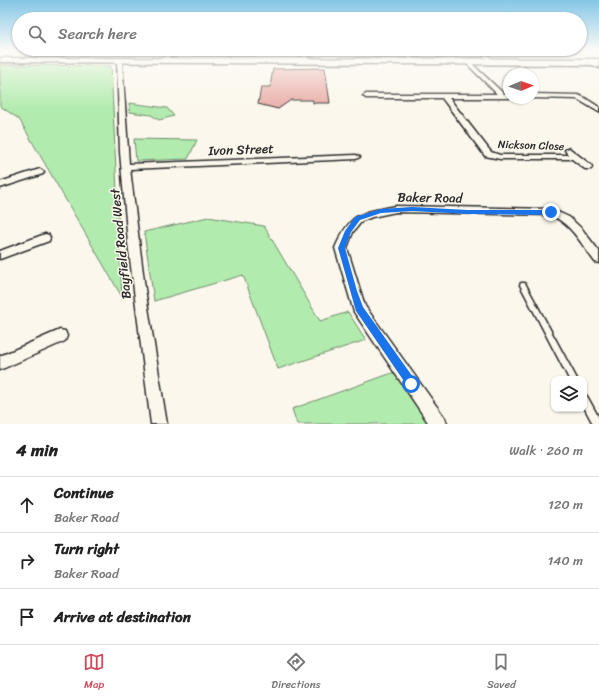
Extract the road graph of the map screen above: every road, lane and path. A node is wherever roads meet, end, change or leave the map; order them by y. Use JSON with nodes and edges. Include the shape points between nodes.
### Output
{"nodes":[{"id":1,"x":120,"y":70,"type":"edge"},
{"id":2,"x":476,"y":70,"type":"edge"},
{"id":3,"x":366,"y":96,"type":"dead end"},
{"id":4,"x":444,"y":96,"type":"junction"},
{"id":5,"x":502,"y":96,"type":"joint"},
{"id":6,"x":539,"y":96,"type":"edge"},
{"id":7,"x":599,"y":110,"type":"edge"},
{"id":8,"x":356,"y":158,"type":"dead end"},
{"id":9,"x":126,"y":166,"type":"junction"},
{"id":10,"x":588,"y":167,"type":"dead end"},
{"id":11,"x":40,"y":172,"type":"dead end"},
{"id":12,"x":0,"y":185,"type":"edge"},
{"id":13,"x":45,"y":238,"type":"dead end"},
{"id":14,"x":0,"y":255,"type":"edge"},
{"id":15,"x":599,"y":259,"type":"edge"},
{"id":16,"x":524,"y":285,"type":"dead end"},
{"id":17,"x":60,"y":336,"type":"dead end"},
{"id":18,"x":0,"y":363,"type":"edge"},
{"id":19,"x":572,"y":376,"type":"edge"},
{"id":20,"x":587,"y":404,"type":"edge"},
{"id":21,"x":159,"y":424,"type":"edge"},
{"id":22,"x":439,"y":424,"type":"edge"},
{"id":23,"x":598,"y":424,"type":"edge"}],
"edges":[{"from":1,"to":9,"type":"street","name":"Bayfield Road West"},
{"from":2,"to":5,"type":"street"},
{"from":3,"to":4,"type":"street"},
{"from":4,"to":5,"type":"street"},
{"from":4,"to":10,"type":"street","name":"Nickson Close","via":[[488,154],[500,157],[572,154]]},
{"from":6,"to":7,"type":"street","via":[[578,97]]},
{"from":8,"to":9,"type":"street","name":"Ivon Street"},
{"from":9,"to":21,"type":"street","name":"Bayfield Road West","via":[[142,317]]},
{"from":11,"to":12,"type":"street"},
{"from":13,"to":14,"type":"street"},
{"from":15,"to":22,"type":"street","name":"Baker Road","via":[[567,220],[551,212],[412,209],[381,211],[358,219],[348,231],[341,248],[359,308]]},
{"from":16,"to":19,"type":"lane"},
{"from":17,"to":18,"type":"street"},
{"from":20,"to":23,"type":"lane"}]}
